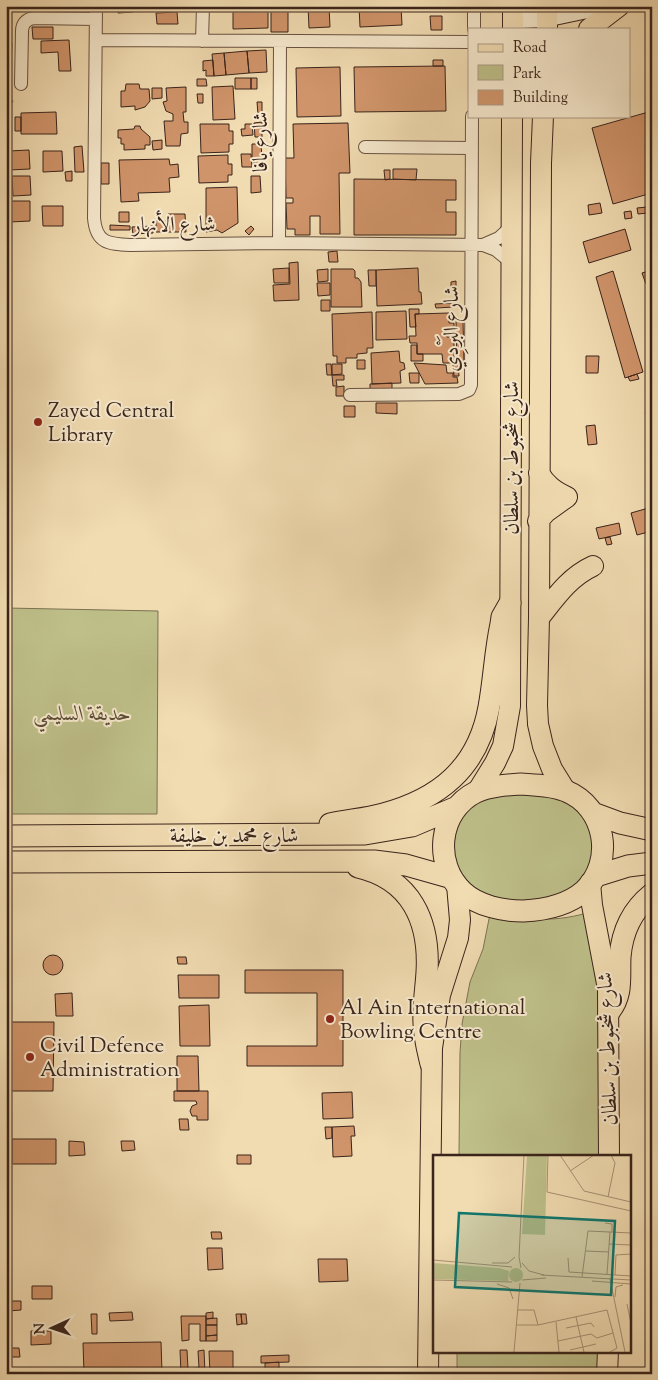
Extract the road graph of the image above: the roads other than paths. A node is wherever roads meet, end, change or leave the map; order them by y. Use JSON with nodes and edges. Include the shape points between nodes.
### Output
{"nodes":[{"id":1,"x":203,"y":6,"type":"edge"},
{"id":2,"x":474,"y":6,"type":"edge"},
{"id":3,"x":598,"y":6,"type":"edge"},
{"id":4,"x":619,"y":6,"type":"edge"},
{"id":5,"x":96,"y":12,"type":"edge"},
{"id":6,"x":543,"y":20,"type":"edge"},
{"id":7,"x":516,"y":21,"type":"edge"},
{"id":8,"x":474,"y":28,"type":"edge"},
{"id":9,"x":590,"y":28,"type":"edge"},
{"id":10,"x":96,"y":40,"type":"junction"},
{"id":11,"x":202,"y":41,"type":"junction"},
{"id":12,"x":280,"y":41,"type":"junction"},
{"id":13,"x":468,"y":42,"type":"edge"},
{"id":14,"x":21,"y":84,"type":"dead end"},
{"id":15,"x":472,"y":118,"type":"edge"},
{"id":16,"x":512,"y":118,"type":"edge"},
{"id":17,"x":532,"y":118,"type":"edge"},
{"id":18,"x":544,"y":118,"type":"edge"},
{"id":19,"x":552,"y":118,"type":"edge"},
{"id":20,"x":365,"y":147,"type":"dead end"},
{"id":21,"x":472,"y":148,"type":"junction"},
{"id":22,"x":541,"y":163,"type":"junction"},
{"id":23,"x":512,"y":226,"type":"junction"},
{"id":24,"x":541,"y":234,"type":"junction"},
{"id":25,"x":279,"y":243,"type":"junction"},
{"id":26,"x":477,"y":245,"type":"junction"},
{"id":27,"x":512,"y":263,"type":"junction"},
{"id":28,"x":350,"y":395,"type":"dead end"},
{"id":29,"x":539,"y":473,"type":"junction"},
{"id":30,"x":538,"y":522,"type":"junction"},
{"id":31,"x":593,"y":566,"type":"dead end"},
{"id":32,"x":510,"y":603,"type":"junction"},
{"id":33,"x":539,"y":618,"type":"junction"},
{"id":34,"x":565,"y":790,"type":"junction"},
{"id":35,"x":477,"y":792,"type":"junction"},
{"id":36,"x":457,"y":807,"type":"junction"},
{"id":37,"x":593,"y":813,"type":"junction"},
{"id":38,"x":652,"y":830,"type":"edge"},
{"id":39,"x":295,"y":834,"type":"junction"},
{"id":40,"x":6,"y":836,"type":"edge"},
{"id":41,"x":333,"y":861,"type":"junction"},
{"id":42,"x":6,"y":862,"type":"edge"},
{"id":43,"x":652,"y":863,"type":"edge"},
{"id":44,"x":593,"y":880,"type":"junction"},
{"id":45,"x":455,"y":882,"type":"junction"},
{"id":46,"x":652,"y":894,"type":"edge"},
{"id":47,"x":609,"y":1012,"type":"junction"},
{"id":48,"x":431,"y":1064,"type":"junction"},
{"id":49,"x":609,"y":1155,"type":"edge"},
{"id":50,"x":608,"y":1352,"type":"edge"},
{"id":51,"x":428,"y":1374,"type":"edge"},
{"id":52,"x":607,"y":1374,"type":"edge"}],
"edges":[{"from":1,"to":11,"type":"street"},
{"from":2,"to":8,"type":"street"},
{"from":3,"to":6,"type":"main road"},
{"from":4,"to":9,"type":"main road"},
{"from":5,"to":10,"type":"street","name":"شارع الأنهار"},
{"from":5,"to":14,"type":"street","via":[[26,21],[22,31]]},
{"from":6,"to":7,"type":"main road","via":[[527,27]]},
{"from":10,"to":11,"type":"street"},
{"from":10,"to":25,"type":"street","name":"شارع الأنهار","via":[[94,228],[99,236],[112,244]]},
{"from":11,"to":12,"type":"street"},
{"from":12,"to":13,"type":"street"},
{"from":12,"to":25,"type":"street","name":"شارع يافا"},
{"from":15,"to":21,"type":"street","name":"شارع البَرْدِي"},
{"from":16,"to":23,"type":"main road","name":"شارع شخبوط بن سلطان"},
{"from":17,"to":24,"type":"main road","via":[[532,193]]},
{"from":18,"to":22,"type":"main road","name":"شارع شخبوط بن سلطان"},
{"from":19,"to":22,"type":"main road"},
{"from":20,"to":21,"type":"street"},
{"from":21,"to":26,"type":"street","name":"شارع البَرْدِي"},
{"from":22,"to":24,"type":"main road","name":"شارع شخبوط بن سلطان"},
{"from":23,"to":26,"type":"street","name":"شارع الأنهار","via":[[499,238]]},
{"from":23,"to":27,"type":"main road","name":"شارع شخبوط بن سلطان"},
{"from":24,"to":29,"type":"main road","name":"شارع شخبوط بن سلطان"},
{"from":25,"to":26,"type":"street","name":"شارع الأنهار"},
{"from":26,"to":27,"type":"street","name":"شارع الأنهار","via":[[502,254]]},
{"from":26,"to":28,"type":"street","name":"شارع البَرْدِي","via":[[469,390],[459,394]]},
{"from":27,"to":32,"type":"main road","name":"شارع شخبوط بن سلطان"},
{"from":29,"to":30,"type":"main road","name":"شارع شخبوط بن سلطان"},
{"from":29,"to":30,"type":"main road","via":[[546,484],[566,497]]},
{"from":30,"to":33,"type":"main road","name":"شارع شخبوط بن سلطان"},
{"from":31,"to":33,"type":"main road","via":[[566,584]]},
{"from":32,"to":35,"type":"main road","name":"شارع شخبوط بن سلطان","via":[[510,706],[507,725],[503,746]]},
{"from":32,"to":39,"type":"highway","via":[[502,617],[485,723],[468,761],[451,781],[405,808]]},
{"from":33,"to":34,"type":"main road","name":"شارع شخبوط بن سلطان","via":[[538,724],[542,746]]},
{"from":34,"to":35,"type":"highway","via":[[521,784]]},
{"from":34,"to":37,"type":"highway"},
{"from":35,"to":36,"type":"highway"},
{"from":36,"to":39,"type":"highway","name":"شارع محمد بن خليفة","via":[[405,828],[364,834]]},
{"from":36,"to":45,"type":"highway","via":[[445,830],[443,846],[445,863]]},
{"from":37,"to":38,"type":"highway"},
{"from":37,"to":44,"type":"highway","via":[[603,840],[602,858]]},
{"from":39,"to":40,"type":"highway","name":"شارع محمد بن خليفة"},
{"from":41,"to":42,"type":"highway","name":"شارع محمد بن خليفة"},
{"from":41,"to":45,"type":"highway","name":"شارع محمد بن خليفة","via":[[422,868]]},
{"from":41,"to":48,"type":"highway","via":[[387,878],[417,911],[427,942],[424,1022]]},
{"from":43,"to":44,"type":"highway","via":[[628,866]]},
{"from":44,"to":45,"type":"highway","via":[[567,902],[522,911],[477,901]]},
{"from":44,"to":47,"type":"main road","name":"شارع شخبوط بن سلطان","via":[[592,905],[605,966]]},
{"from":45,"to":48,"type":"main road","via":[[460,920],[458,938],[436,1015]]},
{"from":46,"to":47,"type":"highway","via":[[636,909],[626,927],[621,947],[620,990]]},
{"from":47,"to":49,"type":"main road","name":"شارع شخبوط بن سلطان"},
{"from":48,"to":51,"type":"main road"},
{"from":50,"to":52,"type":"main road"}]}
